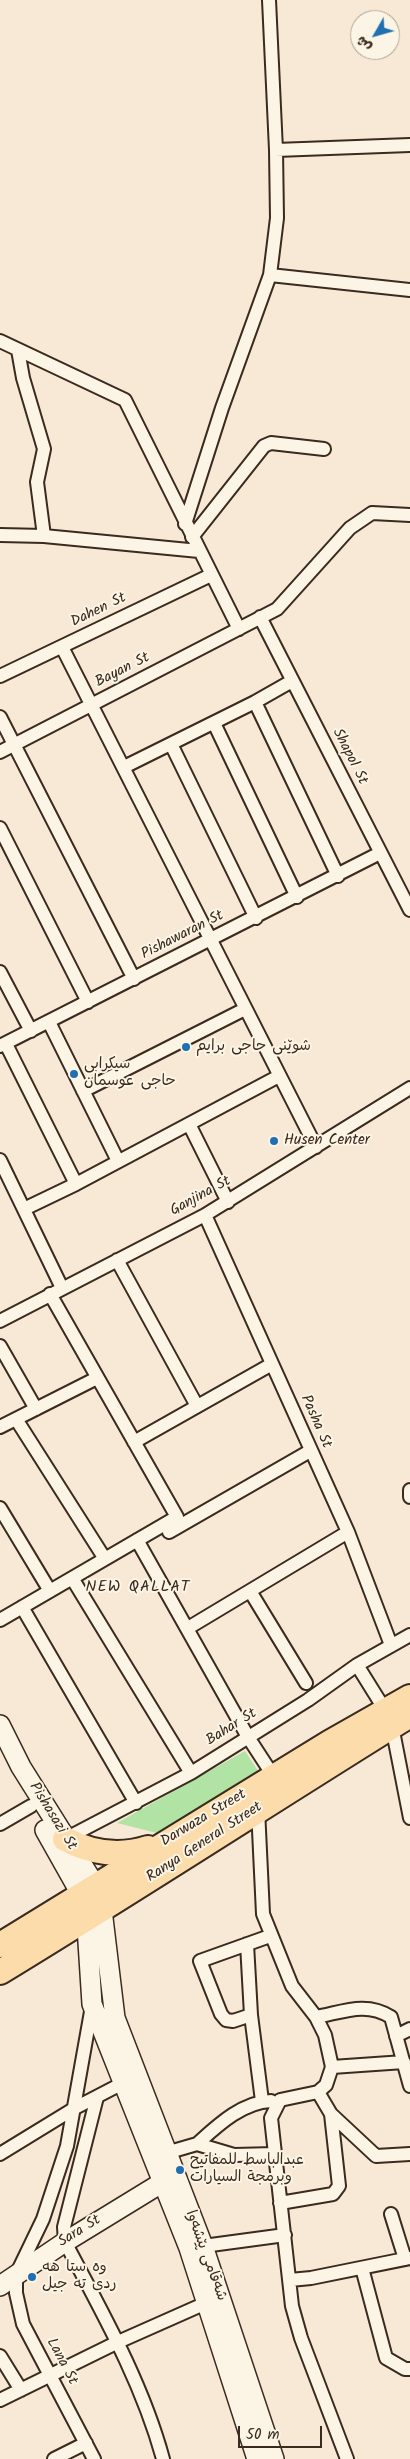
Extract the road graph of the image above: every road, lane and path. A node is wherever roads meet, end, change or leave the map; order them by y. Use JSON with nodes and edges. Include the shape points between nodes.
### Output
{"nodes":[{"id":1,"x":269,"y":0,"type":"edge"},
{"id":2,"x":410,"y":144,"type":"edge"},
{"id":3,"x":276,"y":150,"type":"junction"},
{"id":4,"x":270,"y":275,"type":"junction"},
{"id":5,"x":410,"y":290,"type":"edge"},
{"id":6,"x":0,"y":341,"type":"edge"},
{"id":7,"x":18,"y":350,"type":"junction"},
{"id":8,"x":324,"y":449,"type":"dead end"},
{"id":9,"x":410,"y":514,"type":"edge"},
{"id":10,"x":185,"y":524,"type":"junction"},
{"id":11,"x":0,"y":534,"type":"edge"},
{"id":12,"x":44,"y":536,"type":"junction"},
{"id":13,"x":192,"y":537,"type":"junction"},
{"id":14,"x":199,"y":551,"type":"junction"},
{"id":15,"x":211,"y":575,"type":"junction"},
{"id":16,"x":260,"y":617,"type":"junction"},
{"id":17,"x":239,"y":629,"type":"junction"},
{"id":18,"x":62,"y":647,"type":"junction"},
{"id":19,"x":0,"y":676,"type":"edge"},
{"id":20,"x":292,"y":681,"type":"junction"},
{"id":21,"x":255,"y":702,"type":"junction"},
{"id":22,"x":92,"y":705,"type":"junction"},
{"id":23,"x":0,"y":717,"type":"edge"},
{"id":24,"x":214,"y":723,"type":"junction"},
{"id":25,"x":171,"y":744,"type":"junction"},
{"id":26,"x":13,"y":745,"type":"junction"},
{"id":27,"x":0,"y":752,"type":"edge"},
{"id":28,"x":124,"y":767,"type":"junction"},
{"id":29,"x":0,"y":828,"type":"edge"},
{"id":30,"x":380,"y":853,"type":"junction"},
{"id":31,"x":338,"y":876,"type":"junction"},
{"id":32,"x":297,"y":897,"type":"junction"},
{"id":33,"x":410,"y":910,"type":"edge"},
{"id":34,"x":256,"y":918,"type":"junction"},
{"id":35,"x":210,"y":940,"type":"junction"},
{"id":36,"x":0,"y":972,"type":"edge"},
{"id":37,"x":134,"y":979,"type":"junction"},
{"id":38,"x":88,"y":1002,"type":"junction"},
{"id":39,"x":245,"y":1010,"type":"junction"},
{"id":40,"x":49,"y":1022,"type":"junction"},
{"id":41,"x":31,"y":1031,"type":"junction"},
{"id":42,"x":3,"y":1045,"type":"edge"},
{"id":43,"x":279,"y":1076,"type":"junction"},
{"id":44,"x":83,"y":1091,"type":"junction"},
{"id":45,"x":406,"y":1091,"type":"edge"},
{"id":46,"x":189,"y":1124,"type":"junction"},
{"id":47,"x":316,"y":1147,"type":"junction"},
{"id":48,"x":0,"y":1160,"type":"edge"},
{"id":49,"x":118,"y":1161,"type":"junction"},
{"id":50,"x":76,"y":1184,"type":"junction"},
{"id":51,"x":228,"y":1202,"type":"junction"},
{"id":52,"x":24,"y":1209,"type":"junction"},
{"id":53,"x":205,"y":1215,"type":"junction"},
{"id":54,"x":117,"y":1260,"type":"junction"},
{"id":55,"x":62,"y":1288,"type":"junction"},
{"id":56,"x":50,"y":1294,"type":"junction"},
{"id":57,"x":0,"y":1321,"type":"edge"},
{"id":58,"x":0,"y":1346,"type":"edge"},
{"id":59,"x":272,"y":1364,"type":"junction"},
{"id":60,"x":97,"y":1378,"type":"junction"},
{"id":61,"x":197,"y":1406,"type":"junction"},
{"id":62,"x":36,"y":1409,"type":"junction"},
{"id":63,"x":16,"y":1419,"type":"junction"},
{"id":64,"x":0,"y":1427,"type":"edge"},
{"id":65,"x":134,"y":1442,"type":"junction"},
{"id":66,"x":310,"y":1451,"type":"junction"},
{"id":67,"x":410,"y":1490,"type":"edge"},
{"id":68,"x":410,"y":1497,"type":"edge"},
{"id":69,"x":0,"y":1508,"type":"edge"},
{"id":70,"x":348,"y":1532,"type":"junction"},
{"id":71,"x":139,"y":1544,"type":"junction"},
{"id":72,"x":105,"y":1559,"type":"junction"},
{"id":73,"x":72,"y":1578,"type":"junction"},
{"id":74,"x":50,"y":1590,"type":"junction"},
{"id":75,"x":250,"y":1591,"type":"junction"},
{"id":76,"x":22,"y":1607,"type":"junction"},
{"id":77,"x":0,"y":1620,"type":"edge"},
{"id":78,"x":188,"y":1628,"type":"junction"},
{"id":79,"x":410,"y":1635,"type":"edge"},
{"id":80,"x":391,"y":1645,"type":"junction"},
{"id":81,"x":357,"y":1665,"type":"junction"},
{"id":82,"x":306,"y":1683,"type":"dead end"},
{"id":83,"x":410,"y":1697,"type":"edge"},
{"id":84,"x":396,"y":1717,"type":"edge"},
{"id":85,"x":1,"y":1731,"type":"edge"},
{"id":86,"x":248,"y":1737,"type":"junction"},
{"id":87,"x":0,"y":1756,"type":"edge"},
{"id":88,"x":405,"y":1765,"type":"edge"},
{"id":89,"x":191,"y":1773,"type":"junction"},
{"id":90,"x":274,"y":1777,"type":"junction"},
{"id":91,"x":136,"y":1803,"type":"junction"},
{"id":92,"x":31,"y":1806,"type":"junction"},
{"id":93,"x":258,"y":1809,"type":"junction"},
{"id":94,"x":410,"y":1818,"type":"edge"},
{"id":95,"x":0,"y":1824,"type":"edge"},
{"id":96,"x":65,"y":1839,"type":"junction"},
{"id":97,"x":169,"y":1841,"type":"junction"},
{"id":98,"x":88,"y":1889,"type":"junction"},
{"id":99,"x":94,"y":1915,"type":"junction"},
{"id":100,"x":270,"y":1936,"type":"junction"},
{"id":101,"x":247,"y":1944,"type":"junction"},
{"id":102,"x":0,"y":1945,"type":"edge"},
{"id":103,"x":0,"y":1972,"type":"edge"},
{"id":104,"x":92,"y":2004,"type":"junction"},
{"id":105,"x":251,"y":2015,"type":"junction"},
{"id":106,"x":316,"y":2017,"type":"junction"},
{"id":107,"x":410,"y":2029,"type":"edge"},
{"id":108,"x":396,"y":2036,"type":"junction"},
{"id":109,"x":404,"y":2062,"type":"junction"},
{"id":110,"x":332,"y":2067,"type":"junction"},
{"id":111,"x":123,"y":2083,"type":"junction"},
{"id":112,"x":410,"y":2086,"type":"edge"},
{"id":113,"x":318,"y":2092,"type":"junction"},
{"id":114,"x":97,"y":2097,"type":"junction"},
{"id":115,"x":280,"y":2100,"type":"junction"},
{"id":116,"x":262,"y":2101,"type":"junction"},
{"id":117,"x":75,"y":2108,"type":"junction"},
{"id":118,"x":331,"y":2114,"type":"junction"},
{"id":119,"x":197,"y":2144,"type":"junction"},
{"id":120,"x":0,"y":2154,"type":"edge"},
{"id":121,"x":166,"y":2154,"type":"junction"},
{"id":122,"x":275,"y":2154,"type":"junction"},
{"id":123,"x":410,"y":2154,"type":"edge"},
{"id":124,"x":163,"y":2182,"type":"junction"},
{"id":125,"x":280,"y":2203,"type":"junction"},
{"id":126,"x":391,"y":2214,"type":"dead end"},
{"id":127,"x":285,"y":2235,"type":"junction"},
{"id":128,"x":65,"y":2242,"type":"junction"},
{"id":129,"x":196,"y":2247,"type":"junction"},
{"id":130,"x":407,"y":2259,"type":"edge"},
{"id":131,"x":362,"y":2268,"type":"junction"},
{"id":132,"x":16,"y":2275,"type":"junction"},
{"id":133,"x":290,"y":2280,"type":"junction"},
{"id":134,"x":0,"y":2286,"type":"edge"},
{"id":135,"x":206,"y":2303,"type":"junction"},
{"id":136,"x":118,"y":2342,"type":"junction"},
{"id":137,"x":0,"y":2356,"type":"edge"},
{"id":138,"x":410,"y":2369,"type":"edge"},
{"id":139,"x":50,"y":2376,"type":"junction"},
{"id":140,"x":22,"y":2390,"type":"junction"},
{"id":141,"x":0,"y":2400,"type":"edge"},
{"id":142,"x":86,"y":2443,"type":"junction"},
{"id":143,"x":54,"y":2459,"type":"edge"},
{"id":144,"x":94,"y":2459,"type":"edge"},
{"id":145,"x":163,"y":2459,"type":"edge"},
{"id":146,"x":258,"y":2459,"type":"edge"},
{"id":147,"x":274,"y":2459,"type":"edge"},
{"id":148,"x":347,"y":2459,"type":"edge"}],
"edges":[{"from":1,"to":3,"type":"street"},
{"from":2,"to":3,"type":"street"},
{"from":3,"to":4,"type":"street","via":[[277,218]]},
{"from":4,"to":5,"type":"street"},
{"from":4,"to":10,"type":"street"},
{"from":6,"to":7,"type":"street"},
{"from":7,"to":10,"type":"street","via":[[125,400]]},
{"from":7,"to":12,"type":"street","via":[[44,449],[37,482]]},
{"from":8,"to":13,"type":"street","via":[[272,443],[264,446]]},
{"from":9,"to":16,"type":"street","name":"Bayan St","via":[[372,513],[350,528],[277,609]]},
{"from":10,"to":13,"type":"street"},
{"from":11,"to":12,"type":"street"},
{"from":12,"to":14,"type":"street"},
{"from":13,"to":14,"type":"street"},
{"from":14,"to":15,"type":"street"},
{"from":15,"to":17,"type":"street"},
{"from":15,"to":18,"type":"street","name":"Dahen St"},
{"from":16,"to":17,"type":"street","name":"Bayan St"},
{"from":16,"to":20,"type":"street","name":"Shapol St"},
{"from":17,"to":22,"type":"street","name":"Bayan St"},
{"from":18,"to":19,"type":"street","name":"Dahen St"},
{"from":18,"to":22,"type":"street"},
{"from":20,"to":21,"type":"street"},
{"from":20,"to":30,"type":"street","name":"Shapol St"},
{"from":21,"to":24,"type":"street"},
{"from":21,"to":31,"type":"street"},
{"from":22,"to":26,"type":"street","name":"Bayan St"},
{"from":22,"to":28,"type":"street"},
{"from":23,"to":26,"type":"street"},
{"from":24,"to":25,"type":"street"},
{"from":24,"to":32,"type":"street"},
{"from":25,"to":28,"type":"street"},
{"from":25,"to":34,"type":"street"},
{"from":26,"to":27,"type":"street","name":"Bayan St"},
{"from":26,"to":37,"type":"street"},
{"from":28,"to":35,"type":"street"},
{"from":29,"to":38,"type":"street"},
{"from":30,"to":31,"type":"street","name":"Pishawaran St"},
{"from":30,"to":33,"type":"street","name":"Shapol St"},
{"from":31,"to":32,"type":"street","name":"Pishawaran St"},
{"from":32,"to":34,"type":"street","name":"Pishawaran St"},
{"from":34,"to":35,"type":"street","name":"Pishawaran St"},
{"from":35,"to":37,"type":"street","name":"Pishawaran St"},
{"from":35,"to":39,"type":"street"},
{"from":36,"to":41,"type":"street"},
{"from":37,"to":38,"type":"street","name":"Pishawaran St"},
{"from":38,"to":40,"type":"street","name":"Pishawaran St"},
{"from":39,"to":43,"type":"street"},
{"from":39,"to":44,"type":"street"},
{"from":40,"to":41,"type":"street","name":"Pishawaran St"},
{"from":40,"to":44,"type":"street"},
{"from":41,"to":42,"type":"street","name":"Pishawaran St"},
{"from":42,"to":50,"type":"street"},
{"from":43,"to":46,"type":"street"},
{"from":43,"to":47,"type":"street"},
{"from":44,"to":49,"type":"street"},
{"from":45,"to":47,"type":"street","name":"Ganjina St"},
{"from":46,"to":49,"type":"street"},
{"from":46,"to":51,"type":"street"},
{"from":47,"to":51,"type":"street","name":"Ganjina St"},
{"from":48,"to":52,"type":"street"},
{"from":49,"to":50,"type":"street"},
{"from":50,"to":52,"type":"street"},
{"from":51,"to":53,"type":"street","name":"Ganjina St"},
{"from":52,"to":55,"type":"street"},
{"from":53,"to":54,"type":"street","name":"Ganjina St"},
{"from":53,"to":59,"type":"street","name":"Pasha St"},
{"from":54,"to":55,"type":"street","name":"Ganjina St"},
{"from":54,"to":61,"type":"street"},
{"from":55,"to":56,"type":"street","name":"Ganjina St"},
{"from":56,"to":57,"type":"street","name":"Ganjina St"},
{"from":56,"to":60,"type":"street"},
{"from":58,"to":62,"type":"street"},
{"from":59,"to":61,"type":"street"},
{"from":59,"to":66,"type":"street","name":"Pasha St"},
{"from":60,"to":62,"type":"street"},
{"from":60,"to":65,"type":"street"},
{"from":61,"to":65,"type":"street"},
{"from":62,"to":63,"type":"street"},
{"from":63,"to":64,"type":"street"},
{"from":63,"to":72,"type":"street"},
{"from":65,"to":71,"type":"street","via":[[177,1517]]},
{"from":66,"to":70,"type":"street","name":"Pasha St"},
{"from":66,"to":71,"type":"street"},
{"from":67,"to":68,"type":"street"},
{"from":69,"to":74,"type":"street"},
{"from":70,"to":75,"type":"street"},
{"from":70,"to":80,"type":"street","name":"Pasha St"},
{"from":71,"to":72,"type":"street"},
{"from":71,"to":78,"type":"street"},
{"from":72,"to":73,"type":"street"},
{"from":73,"to":74,"type":"street"},
{"from":73,"to":89,"type":"street"},
{"from":74,"to":76,"type":"street"},
{"from":75,"to":78,"type":"street"},
{"from":75,"to":82,"type":"street"},
{"from":76,"to":77,"type":"street"},
{"from":76,"to":91,"type":"street"},
{"from":78,"to":86,"type":"street"},
{"from":79,"to":80,"type":"street","name":"Bahar St"},
{"from":80,"to":81,"type":"street","name":"Bahar St"},
{"from":81,"to":84,"type":"street"},
{"from":81,"to":86,"type":"street","name":"Bahar St"},
{"from":83,"to":84,"type":"highway","name":"Darwaza Street"},
{"from":84,"to":88,"type":"street"},
{"from":84,"to":90,"type":"highway","name":"Darwaza Street"},
{"from":84,"to":93,"type":"highway","name":"Ranya General Street"},
{"from":85,"to":96,"type":"main road","name":"Pishasazi St"},
{"from":86,"to":89,"type":"street","name":"Bahar St"},
{"from":86,"to":90,"type":"street"},
{"from":87,"to":92,"type":"main road","name":"Pishasazi St"},
{"from":88,"to":94,"type":"street"},
{"from":89,"to":91,"type":"street","name":"Bahar St"},
{"from":90,"to":97,"type":"highway","name":"Darwaza Street"},
{"from":91,"to":96,"type":"street","name":"Bahar St"},
{"from":92,"to":95,"type":"street"},
{"from":92,"to":98,"type":"main road","name":"Pishasazi St"},
{"from":93,"to":99,"type":"highway","name":"Ranya General Street"},
{"from":93,"to":100,"type":"street","via":[[262,1854],[261,1903]]},
{"from":96,"to":97,"type":"highway","via":[[90,1850],[118,1853]]},
{"from":96,"to":98,"type":"main road","name":"Pishasazi St"},
{"from":97,"to":98,"type":"highway","name":"Darwaza Street"},
{"from":98,"to":99,"type":"main road","name":"Pishasazi St"},
{"from":98,"to":102,"type":"highway","name":"Darwaza Street"},
{"from":99,"to":103,"type":"highway","name":"Ranya General Street"},
{"from":99,"to":104,"type":"main road","name":"شەقامی پێشەوا"},
{"from":99,"to":121,"type":"main road","name":"شەقامی پێشەوا","via":[[115,2018]]},
{"from":100,"to":101,"type":"street"},
{"from":100,"to":106,"type":"street","via":[[292,1986]]},
{"from":101,"to":105,"type":"street"},
{"from":101,"to":105,"type":"street","via":[[200,1961],[226,2020]]},
{"from":104,"to":111,"type":"main road","name":"شەقامی پێشەوا"},
{"from":104,"to":117,"type":"street"},
{"from":105,"to":116,"type":"street"},
{"from":106,"to":108,"type":"street","via":[[366,2008],[378,2010],[391,2018]]},
{"from":106,"to":110,"type":"street","via":[[325,2034]]},
{"from":107,"to":108,"type":"street"},
{"from":108,"to":109,"type":"street"},
{"from":109,"to":110,"type":"street"},
{"from":109,"to":112,"type":"street"},
{"from":110,"to":113,"type":"street","via":[[326,2085]]},
{"from":111,"to":114,"type":"street"},
{"from":111,"to":124,"type":"main road","name":"شەقامی پێشەوا"},
{"from":113,"to":115,"type":"street"},
{"from":113,"to":118,"type":"street"},
{"from":114,"to":117,"type":"street"},
{"from":114,"to":128,"type":"street","via":[[64,2227]]},
{"from":115,"to":116,"type":"street"},
{"from":115,"to":122,"type":"street","via":[[271,2118]]},
{"from":116,"to":119,"type":"street","via":[[225,2119]]},
{"from":117,"to":120,"type":"street"},
{"from":117,"to":132,"type":"street","via":[[51,2197]]},
{"from":118,"to":123,"type":"street","via":[[376,2156]]},
{"from":118,"to":125,"type":"street","via":[[339,2186],[336,2192]]},
{"from":119,"to":121,"type":"street"},
{"from":119,"to":122,"type":"street","via":[[234,2155]]},
{"from":121,"to":129,"type":"main road","name":"شەقامی پێشەوا"},
{"from":122,"to":125,"type":"street"},
{"from":124,"to":128,"type":"main road","name":"Sara St"},
{"from":124,"to":129,"type":"main road","name":"شەقامی پێشەوا"},
{"from":125,"to":127,"type":"street"},
{"from":126,"to":130,"type":"street"},
{"from":127,"to":129,"type":"street"},
{"from":127,"to":133,"type":"street"},
{"from":128,"to":132,"type":"main road","name":"Sara St"},
{"from":128,"to":136,"type":"street"},
{"from":129,"to":135,"type":"main road","name":"شەقامی پێشەوا"},
{"from":129,"to":147,"type":"main road","name":"شەقامی پێشەوا"},
{"from":130,"to":131,"type":"street"},
{"from":131,"to":133,"type":"street"},
{"from":131,"to":138,"type":"street","via":[[386,2358]]},
{"from":132,"to":134,"type":"main road","name":"Sara St"},
{"from":132,"to":139,"type":"street","name":"Lana St","via":[[23,2324]]},
{"from":133,"to":148,"type":"street","via":[[292,2306],[301,2338]]},
{"from":135,"to":136,"type":"street"},
{"from":135,"to":146,"type":"main road","name":"شەقامی پێشەوا"},
{"from":136,"to":139,"type":"street"},
{"from":136,"to":145,"type":"street","via":[[155,2430]]},
{"from":137,"to":140,"type":"street"},
{"from":139,"to":140,"type":"street"},
{"from":139,"to":142,"type":"street","name":"Lana St"},
{"from":140,"to":141,"type":"street"},
{"from":142,"to":143,"type":"street"},
{"from":142,"to":144,"type":"street","name":"Lana St"}]}
